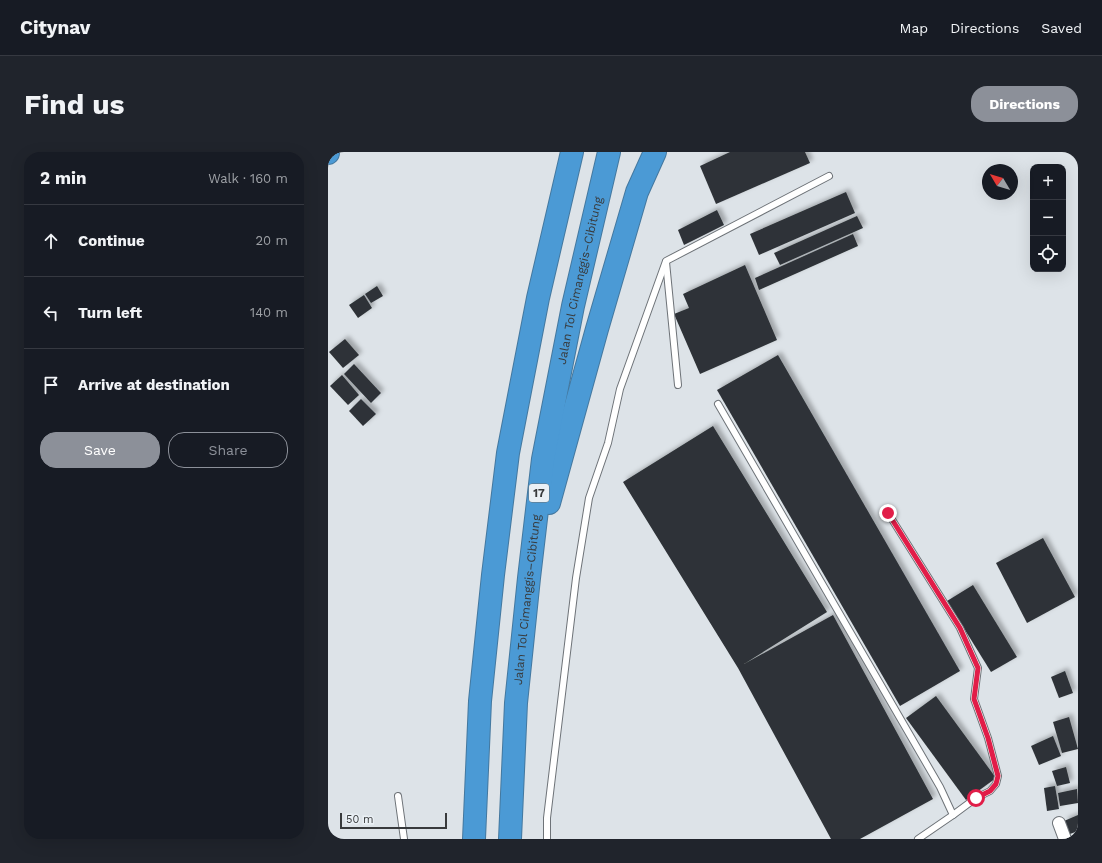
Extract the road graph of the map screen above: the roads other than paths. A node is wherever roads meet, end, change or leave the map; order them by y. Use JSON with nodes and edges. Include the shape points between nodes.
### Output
{"nodes":[{"id":1,"x":572,"y":152,"type":"edge"},
{"id":2,"x":609,"y":152,"type":"edge"},
{"id":3,"x":655,"y":152,"type":"edge"},
{"id":4,"x":829,"y":176,"type":"dead end"},
{"id":5,"x":666,"y":261,"type":"junction"},
{"id":6,"x":678,"y":385,"type":"dead end"},
{"id":7,"x":718,"y":404,"type":"dead end"},
{"id":8,"x":888,"y":513,"type":"dead end"},
{"id":9,"x":529,"y":578,"type":"junction"},
{"id":10,"x":398,"y":796,"type":"dead end"},
{"id":11,"x":953,"y":815,"type":"junction"},
{"id":12,"x":1059,"y":823,"type":"dead end"},
{"id":13,"x":404,"y":839,"type":"edge"},
{"id":14,"x":474,"y":839,"type":"edge"},
{"id":15,"x":510,"y":839,"type":"edge"},
{"id":16,"x":547,"y":839,"type":"edge"},
{"id":17,"x":918,"y":839,"type":"edge"},
{"id":18,"x":1065,"y":839,"type":"edge"}],
"edges":[{"from":1,"to":14,"type":"highway","via":[[538,298],[508,453],[480,701]]},
{"from":2,"to":9,"type":"highway","name":"Jalan Tol Cimanggis–Cibitung","number":"17","via":[[573,306],[544,459]]},
{"from":3,"to":9,"type":"highway","via":[[635,199]]},
{"from":4,"to":5,"type":"lane"},
{"from":5,"to":6,"type":"lane"},
{"from":5,"to":16,"type":"lane","via":[[620,389],[608,443],[589,498],[576,578],[547,818]]},
{"from":7,"to":11,"type":"lane","via":[[940,787]]},
{"from":8,"to":11,"type":"lane","via":[[960,628],[978,668],[974,699],[998,776],[990,791]]},
{"from":9,"to":15,"type":"highway","name":"Jalan Tol Cimanggis–Cibitung","number":"17","via":[[516,703]]},
{"from":10,"to":13,"type":"lane"},
{"from":11,"to":17,"type":"lane"},
{"from":12,"to":18,"type":"street"}]}
